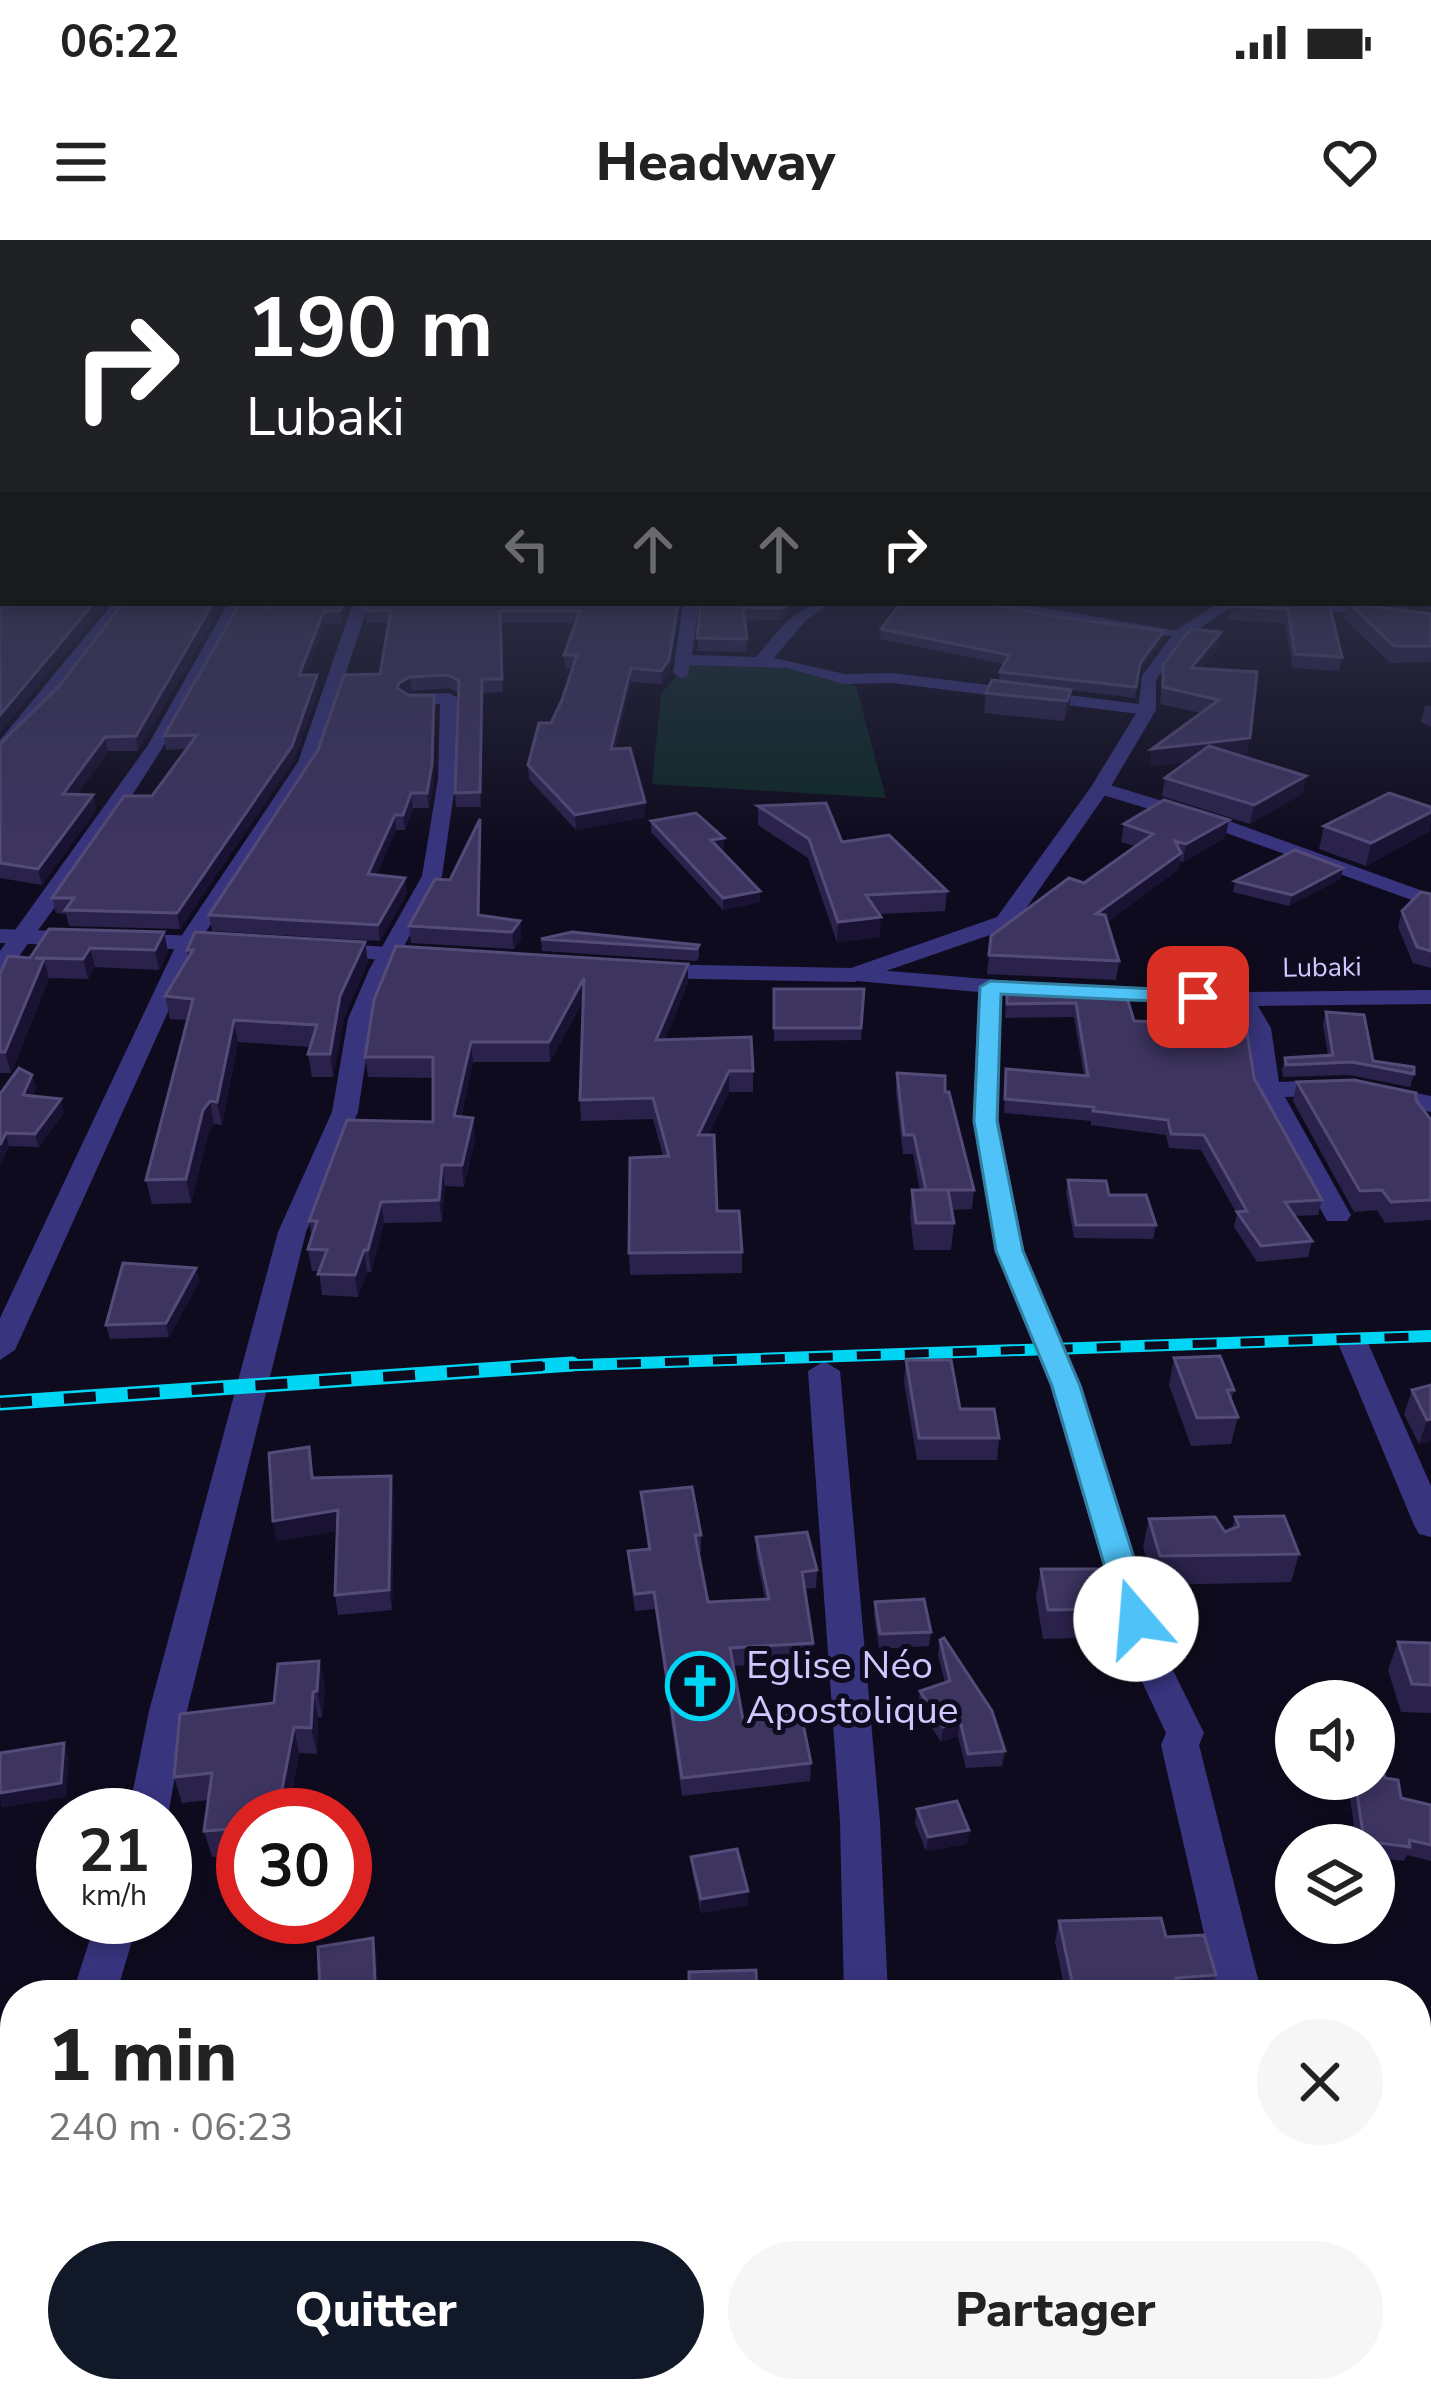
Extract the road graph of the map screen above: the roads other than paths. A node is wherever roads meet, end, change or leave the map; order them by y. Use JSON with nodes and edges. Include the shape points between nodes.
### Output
{"nodes":[{"id":1,"x":90,"y":644,"type":"edge"},
{"id":2,"x":216,"y":644,"type":"edge"},
{"id":3,"x":345,"y":644,"type":"edge"},
{"id":4,"x":685,"y":644,"type":"edge"},
{"id":5,"x":777,"y":644,"type":"edge"},
{"id":6,"x":1174,"y":644,"type":"edge"},
{"id":7,"x":761,"y":662,"type":"junction"},
{"id":8,"x":412,"y":700,"type":"edge"},
{"id":9,"x":1147,"y":710,"type":"junction"},
{"id":10,"x":0,"y":751,"type":"edge"},
{"id":11,"x":1100,"y":788,"type":"junction"},
{"id":12,"x":1431,"y":901,"type":"edge"},
{"id":13,"x":11,"y":937,"type":"edge"},
{"id":14,"x":189,"y":941,"type":"junction"},
{"id":15,"x":256,"y":945,"type":"edge"},
{"id":16,"x":300,"y":948,"type":"edge"},
{"id":17,"x":389,"y":954,"type":"junction"},
{"id":18,"x":459,"y":959,"type":"edge"},
{"id":19,"x":0,"y":966,"type":"edge"},
{"id":20,"x":619,"y":969,"type":"edge"},
{"id":21,"x":854,"y":975,"type":"junction"},
{"id":22,"x":990,"y":987,"type":"junction"},
{"id":23,"x":1431,"y":997,"type":"edge"},
{"id":24,"x":1242,"y":999,"type":"junction"},
{"id":25,"x":1268,"y":1090,"type":"junction"},
{"id":26,"x":1431,"y":1104,"type":"edge"},
{"id":27,"x":1337,"y":1215,"type":"dead end"},
{"id":28,"x":1353,"y":1342,"type":"dead end"},
{"id":29,"x":0,"y":1349,"type":"edge"},
{"id":30,"x":824,"y":1371,"type":"dead end"},
{"id":31,"x":1431,"y":1525,"type":"edge"},
{"id":32,"x":153,"y":1788,"type":"edge"},
{"id":33,"x":110,"y":1944,"type":"edge"},
{"id":34,"x":99,"y":1980,"type":"edge"},
{"id":35,"x":865,"y":1980,"type":"edge"},
{"id":36,"x":1236,"y":1980,"type":"edge"}],
"edges":[{"from":1,"to":10,"type":"street"},
{"from":2,"to":13,"type":"street","via":[[128,789]]},
{"from":3,"to":14,"type":"street","via":[[307,762]]},
{"from":4,"to":7,"type":"street","via":[[681,667]]},
{"from":5,"to":7,"type":"street"},
{"from":6,"to":9,"type":"street","via":[[1148,680]]},
{"from":7,"to":9,"type":"street","via":[[844,679]]},
{"from":8,"to":17,"type":"street","via":[[449,698],[447,779],[432,876]]},
{"from":9,"to":11,"type":"street"},
{"from":11,"to":12,"type":"street"},
{"from":11,"to":21,"type":"street","via":[[1005,922]]},
{"from":13,"to":14,"type":"street"},
{"from":13,"to":19,"type":"street"},
{"from":14,"to":15,"type":"street"},
{"from":14,"to":29,"type":"street"},
{"from":16,"to":17,"type":"street"},
{"from":17,"to":18,"type":"street"},
{"from":17,"to":32,"type":"street","via":[[361,1018],[345,1112],[292,1232]]},
{"from":20,"to":21,"type":"street"},
{"from":21,"to":22,"type":"street","name":"Lubaki"},
{"from":22,"to":24,"type":"street","name":"Lubaki"},
{"from":22,"to":36,"type":"street","via":[[986,1121],[1010,1251],[1066,1386],[1148,1655],[1185,1733],[1180,1745]]},
{"from":23,"to":24,"type":"street","name":"Lubaki"},
{"from":24,"to":25,"type":"street","via":[[1259,1028]]},
{"from":25,"to":26,"type":"street","via":[[1349,1087]]},
{"from":25,"to":27,"type":"street"},
{"from":28,"to":31,"type":"street"},
{"from":30,"to":35,"type":"street"},
{"from":33,"to":34,"type":"street"}]}
